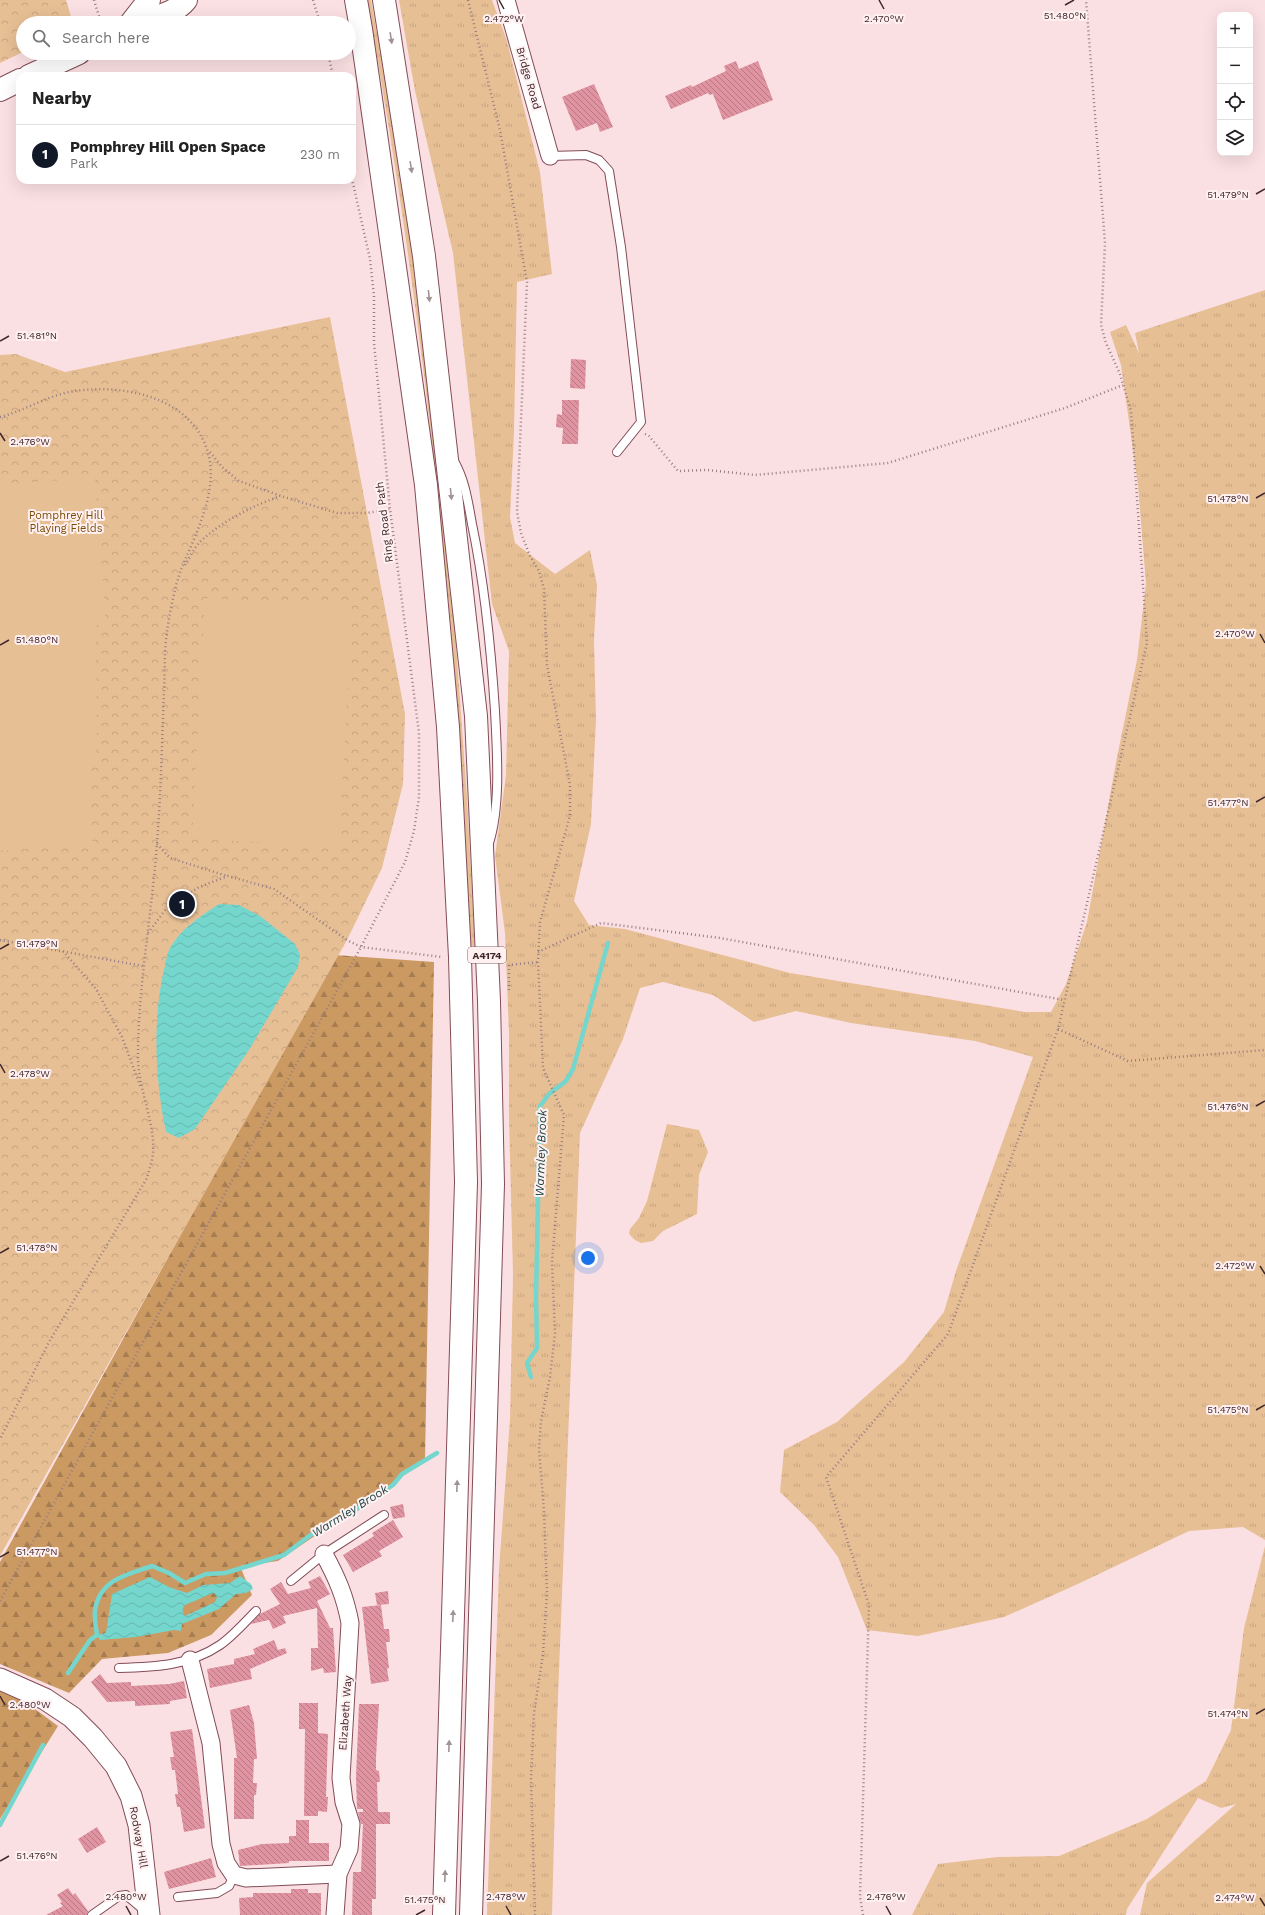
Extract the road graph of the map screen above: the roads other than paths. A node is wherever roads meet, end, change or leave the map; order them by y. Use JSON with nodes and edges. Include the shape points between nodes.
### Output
{"nodes":[{"id":1,"x":148,"y":0,"type":"edge"},
{"id":2,"x":186,"y":0,"type":"edge"},
{"id":3,"x":356,"y":0,"type":"edge"},
{"id":4,"x":384,"y":0,"type":"edge"},
{"id":5,"x":506,"y":0,"type":"edge"},
{"id":6,"x":136,"y":16,"type":"edge"},
{"id":7,"x":159,"y":16,"type":"edge"},
{"id":8,"x":64,"y":60,"type":"edge"},
{"id":9,"x":39,"y":72,"type":"edge"},
{"id":10,"x":16,"y":82,"type":"edge"},
{"id":11,"x":0,"y":90,"type":"edge"},
{"id":12,"x":550,"y":156,"type":"joint"},
{"id":13,"x":617,"y":452,"type":"dead end"},
{"id":14,"x":384,"y":1515,"type":"dead end"},
{"id":15,"x":324,"y":1554,"type":"junction"},
{"id":16,"x":291,"y":1581,"type":"dead end"},
{"id":17,"x":256,"y":1611,"type":"dead end"},
{"id":18,"x":190,"y":1660,"type":"junction"},
{"id":19,"x":119,"y":1668,"type":"dead end"},
{"id":20,"x":0,"y":1679,"type":"edge"},
{"id":21,"x":338,"y":1874,"type":"junction"},
{"id":22,"x":234,"y":1875,"type":"junction"},
{"id":23,"x":178,"y":1897,"type":"dead end"},
{"id":24,"x":92,"y":1915,"type":"edge"},
{"id":25,"x":149,"y":1915,"type":"edge"},
{"id":26,"x":335,"y":1915,"type":"edge"},
{"id":27,"x":444,"y":1915,"type":"edge"},
{"id":28,"x":471,"y":1915,"type":"edge"}],
"edges":[{"from":1,"to":6,"type":"main road"},
{"from":2,"to":7,"type":"main road","via":[[180,7]]},
{"from":27,"to":3,"type":"main road","number":"A4174","one_way":true,"via":[[466,1182],[460,957],[448,727],[426,485]]},
{"from":4,"to":28,"type":"main road","number":"A4174","one_way":true,"via":[[424,256],[476,716],[490,1002],[493,1184]]},
{"from":5,"to":12,"type":"street","name":"Bridge Road"},
{"from":8,"to":9,"type":"main road"},
{"from":10,"to":11,"type":"main road"},
{"from":12,"to":13,"type":"lane","via":[[586,155],[599,160],[609,171],[641,422]]},
{"from":14,"to":15,"type":"lane"},
{"from":15,"to":16,"type":"lane"},
{"from":15,"to":21,"type":"street","name":"Elizabeth Way","via":[[346,1599],[350,1622],[341,1778],[344,1802],[351,1824],[349,1849]]},
{"from":17,"to":18,"type":"lane","via":[[220,1645]]},
{"from":18,"to":19,"type":"lane","via":[[161,1667]]},
{"from":18,"to":22,"type":"street","via":[[211,1743],[221,1844],[226,1863]]},
{"from":20,"to":25,"type":"street","name":"Rodway Hill","via":[[45,1699],[72,1717],[116,1766],[131,1796],[139,1825]]},
{"from":21,"to":22,"type":"street","via":[[246,1878]]},
{"from":21,"to":26,"type":"street","name":"Elizabeth Way"},
{"from":22,"to":23,"type":"lane","via":[[229,1886],[217,1893]]},
{"from":24,"to":25,"type":"lane","via":[[119,1896],[126,1895]]}]}
